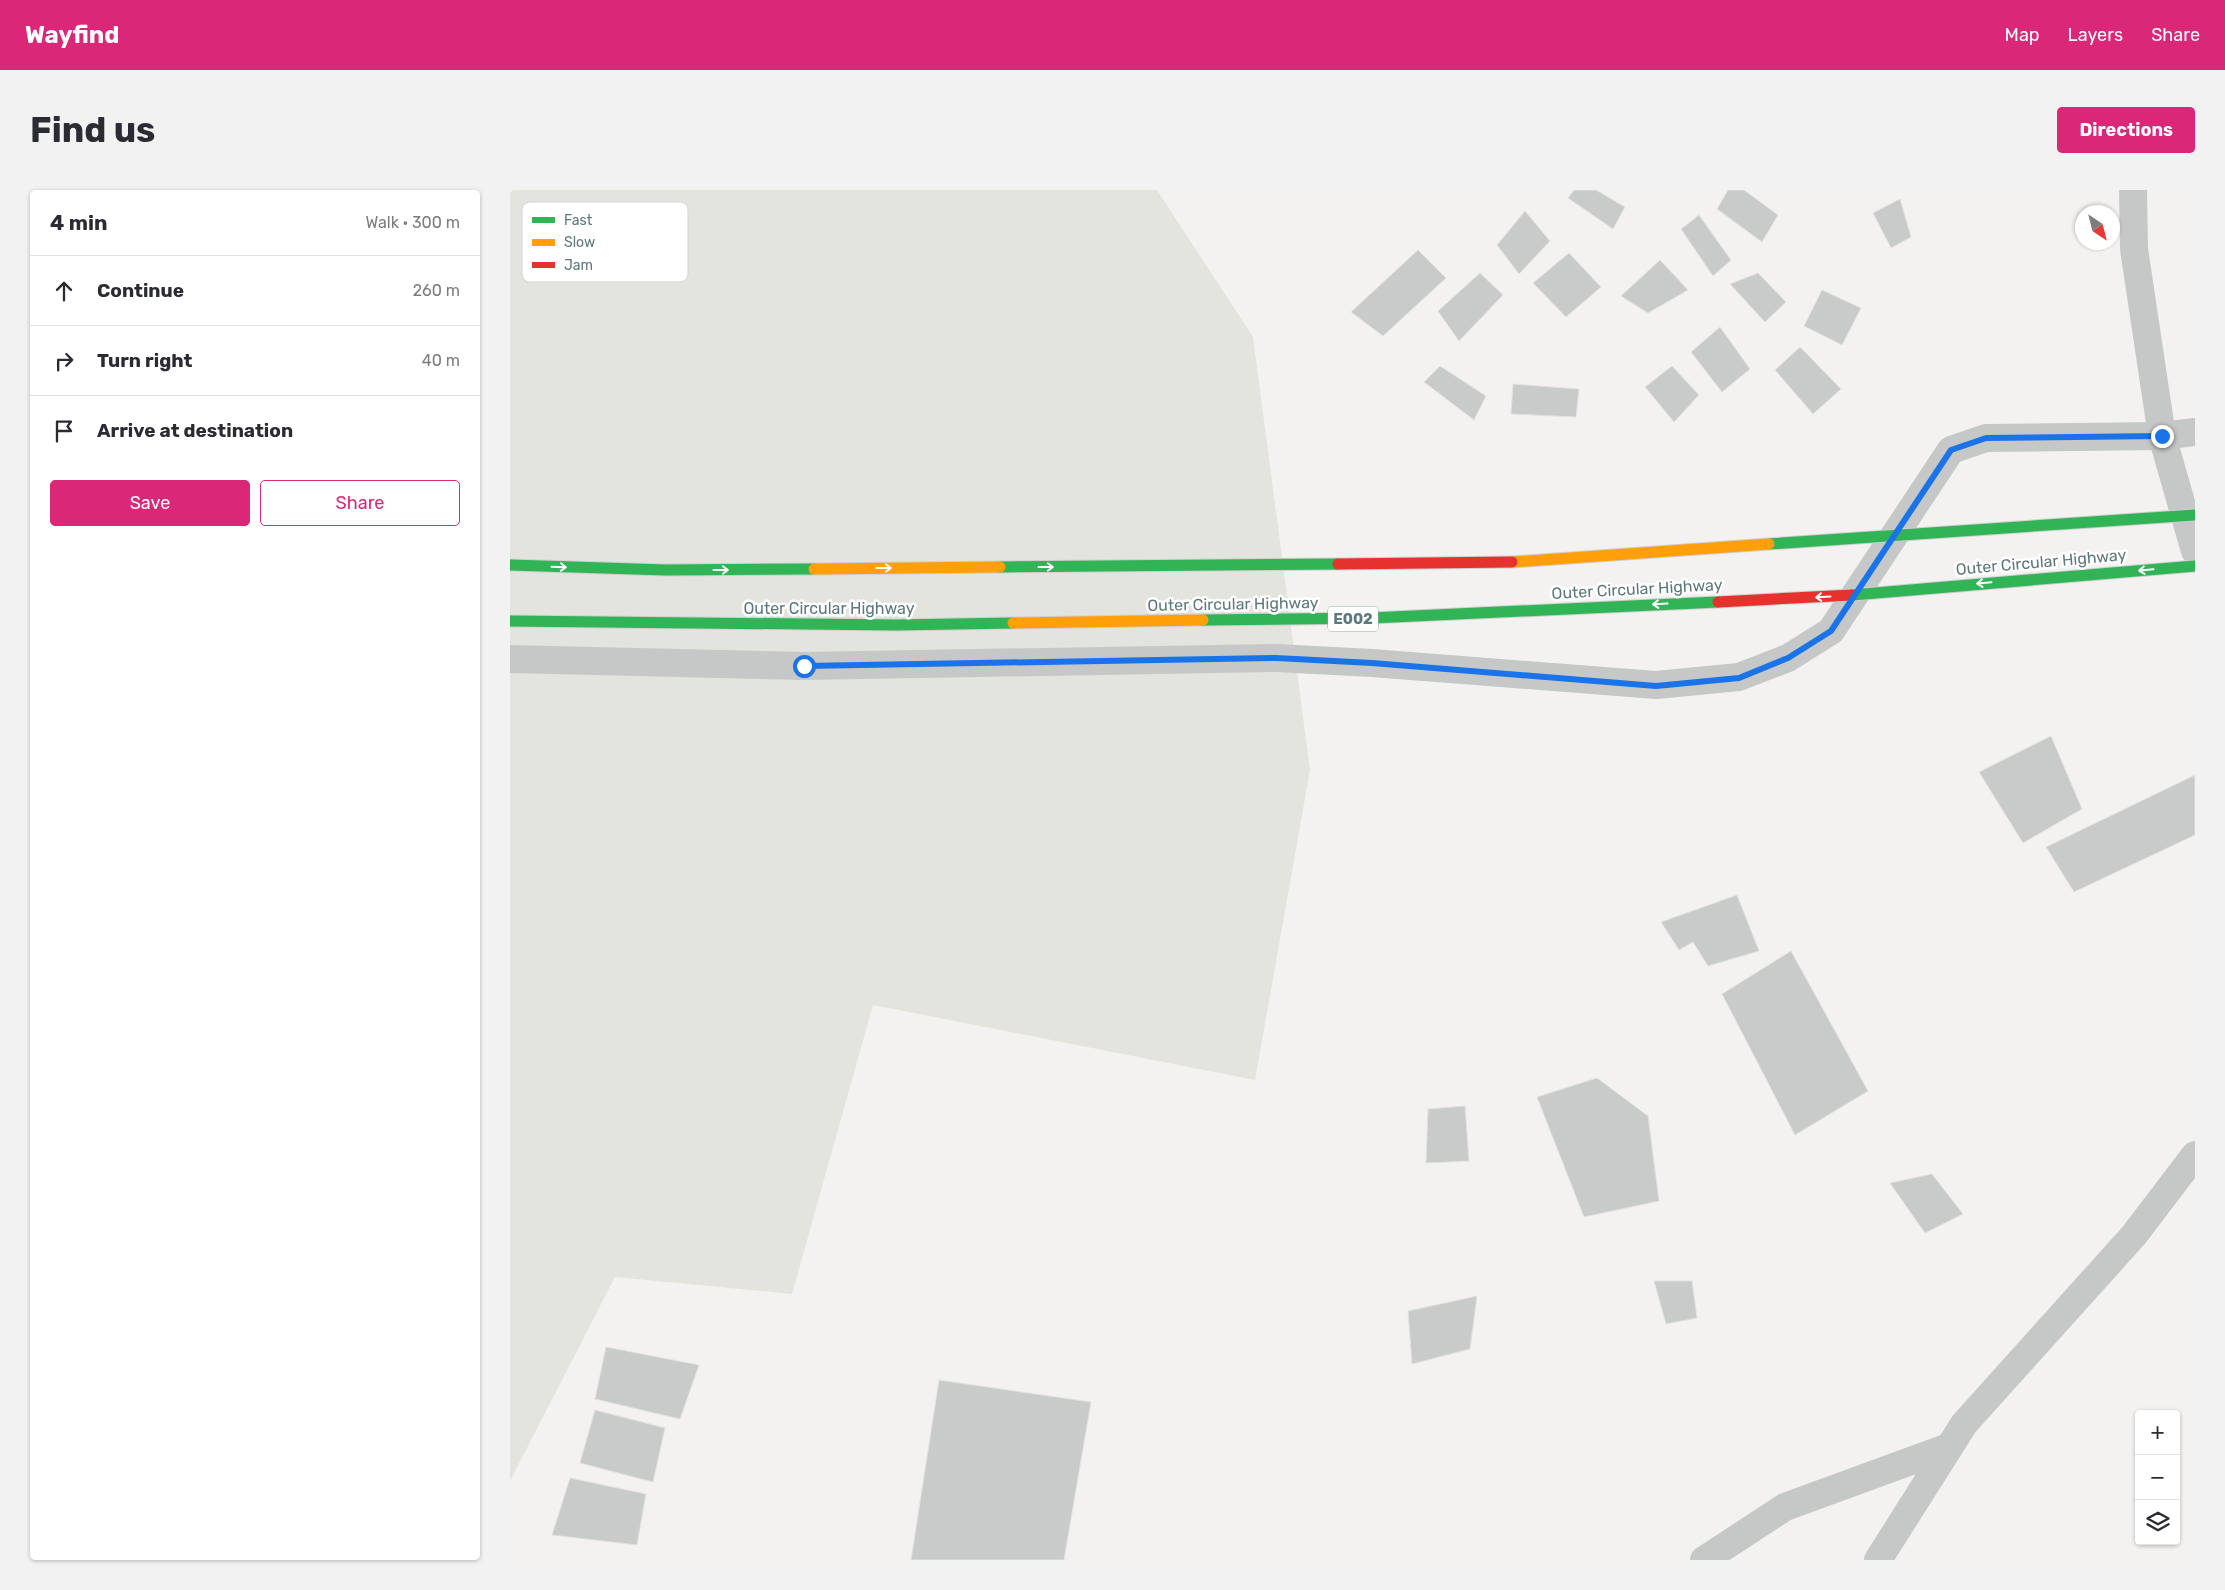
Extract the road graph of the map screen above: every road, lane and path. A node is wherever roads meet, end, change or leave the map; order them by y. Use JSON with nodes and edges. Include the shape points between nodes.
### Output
{"nodes":[{"id":1,"x":2133,"y":190,"type":"edge"},
{"id":2,"x":2195,"y":432,"type":"edge"},
{"id":3,"x":2162,"y":436,"type":"junction"},
{"id":4,"x":2195,"y":515,"type":"edge"},
{"id":5,"x":2195,"y":551,"type":"edge"},
{"id":6,"x":510,"y":565,"type":"edge"},
{"id":7,"x":2195,"y":566,"type":"edge"},
{"id":8,"x":510,"y":621,"type":"edge"},
{"id":9,"x":510,"y":660,"type":"edge"},
{"id":10,"x":2195,"y":1154,"type":"edge"},
{"id":11,"x":1949,"y":1447,"type":"junction"},
{"id":12,"x":1704,"y":1560,"type":"edge"},
{"id":13,"x":1878,"y":1560,"type":"edge"}],
"edges":[{"from":1,"to":3,"type":"street","via":[[2134,249]]},
{"from":2,"to":3,"type":"street"},
{"from":3,"to":5,"type":"street"},
{"from":3,"to":9,"type":"street","via":[[1986,438],[1951,450],[1831,631],[1788,658],[1739,678],[1656,686],[1276,658],[804,666]]},
{"from":6,"to":4,"type":"highway","one_way":true,"bridge":true,"via":[[676,570],[1494,563]]},
{"from":7,"to":8,"type":"highway","name":"Outer Circular Highway","number":"E002","one_way":true,"bridge":true,"via":[[1826,597],[1371,618],[896,626]]},
{"from":10,"to":11,"type":"street","via":[[2134,1234],[1964,1424]]},
{"from":11,"to":12,"type":"street","via":[[1785,1507]]},
{"from":11,"to":13,"type":"street"}]}
